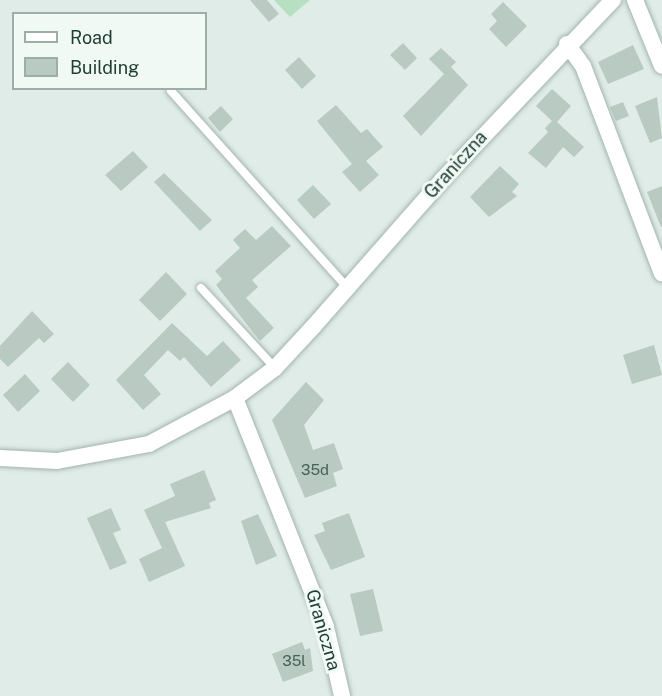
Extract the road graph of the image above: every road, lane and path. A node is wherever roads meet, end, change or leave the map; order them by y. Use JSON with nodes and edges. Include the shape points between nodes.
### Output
{"nodes":[{"id":1,"x":613,"y":0,"type":"edge"},
{"id":2,"x":635,"y":0,"type":"edge"},
{"id":3,"x":567,"y":44,"type":"junction"},
{"id":4,"x":662,"y":66,"type":"edge"},
{"id":5,"x":171,"y":91,"type":"dead end"},
{"id":6,"x":662,"y":274,"type":"edge"},
{"id":7,"x":201,"y":288,"type":"dead end"},
{"id":8,"x":348,"y":288,"type":"junction"},
{"id":9,"x":274,"y":368,"type":"junction"},
{"id":10,"x":235,"y":398,"type":"junction"},
{"id":11,"x":0,"y":458,"type":"edge"},
{"id":12,"x":342,"y":696,"type":"edge"}],
"edges":[{"from":1,"to":3,"type":"street","name":"Graniczna"},
{"from":2,"to":4,"type":"street"},
{"from":3,"to":6,"type":"street","via":[[583,66]]},
{"from":3,"to":8,"type":"street","name":"Graniczna"},
{"from":5,"to":8,"type":"lane"},
{"from":7,"to":9,"type":"lane"},
{"from":8,"to":9,"type":"street","name":"Graniczna"},
{"from":9,"to":10,"type":"street","name":"Graniczna"},
{"from":10,"to":11,"type":"street","name":"Graniczna","via":[[149,444],[57,461]]},
{"from":10,"to":12,"type":"street","name":"Graniczna","via":[[326,627]]}]}
